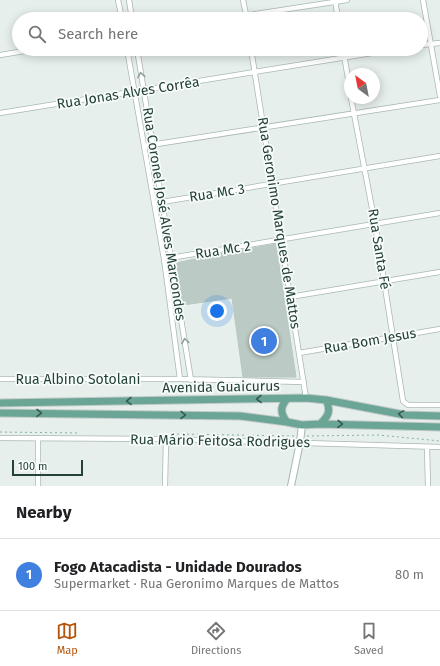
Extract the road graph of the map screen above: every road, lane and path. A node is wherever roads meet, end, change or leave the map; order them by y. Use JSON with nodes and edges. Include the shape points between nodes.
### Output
{"nodes":[{"id":1,"x":118,"y":0,"type":"edge"},
{"id":2,"x":128,"y":0,"type":"edge"},
{"id":3,"x":243,"y":0,"type":"edge"},
{"id":4,"x":347,"y":0,"type":"edge"},
{"id":5,"x":423,"y":0,"type":"edge"},
{"id":6,"x":336,"y":1,"type":"edge"},
{"id":7,"x":121,"y":12,"type":"edge"},
{"id":8,"x":131,"y":12,"type":"edge"},
{"id":9,"x":245,"y":12,"type":"edge"},
{"id":10,"x":274,"y":12,"type":"edge"},
{"id":11,"x":337,"y":12,"type":"edge"},
{"id":12,"x":426,"y":12,"type":"edge"},
{"id":13,"x":428,"y":24,"type":"edge"},
{"id":14,"x":432,"y":43,"type":"junction"},
{"id":15,"x":440,"y":43,"type":"edge"},
{"id":16,"x":428,"y":44,"type":"edge"},
{"id":17,"x":12,"y":53,"type":"edge"},
{"id":18,"x":0,"y":55,"type":"edge"},
{"id":19,"x":128,"y":56,"type":"edge"},
{"id":20,"x":138,"y":56,"type":"edge"},
{"id":21,"x":252,"y":56,"type":"edge"},
{"id":22,"x":356,"y":56,"type":"edge"},
{"id":23,"x":344,"y":58,"type":"junction"},
{"id":24,"x":346,"y":68,"type":"edge"},
{"id":25,"x":255,"y":73,"type":"junction"},
{"id":26,"x":144,"y":90,"type":"junction"},
{"id":27,"x":135,"y":92,"type":"junction"},
{"id":28,"x":440,"y":96,"type":"edge"},
{"id":29,"x":440,"y":100,"type":"edge"},
{"id":30,"x":352,"y":104,"type":"edge"},
{"id":31,"x":0,"y":113,"type":"edge"},
{"id":32,"x":354,"y":113,"type":"junction"},
{"id":33,"x":264,"y":128,"type":"junction"},
{"id":34,"x":152,"y":145,"type":"junction"},
{"id":35,"x":144,"y":146,"type":"junction"},
{"id":36,"x":440,"y":156,"type":"edge"},
{"id":37,"x":365,"y":168,"type":"junction"},
{"id":38,"x":273,"y":184,"type":"junction"},
{"id":39,"x":162,"y":202,"type":"junction"},
{"id":40,"x":440,"y":213,"type":"edge"},
{"id":41,"x":375,"y":224,"type":"junction"},
{"id":42,"x":282,"y":240,"type":"junction"},
{"id":43,"x":172,"y":258,"type":"junction"},
{"id":44,"x":164,"y":259,"type":"junction"},
{"id":45,"x":440,"y":272,"type":"edge"},
{"id":46,"x":384,"y":280,"type":"junction"},
{"id":47,"x":290,"y":297,"type":"junction"},
{"id":48,"x":440,"y":329,"type":"edge"},
{"id":49,"x":393,"y":337,"type":"junction"},
{"id":50,"x":300,"y":353,"type":"junction"},
{"id":51,"x":0,"y":379,"type":"edge"},
{"id":52,"x":180,"y":380,"type":"junction"},
{"id":53,"x":191,"y":380,"type":"junction"},
{"id":54,"x":304,"y":382,"type":"junction"},
{"id":55,"x":306,"y":398,"type":"junction"},
{"id":56,"x":287,"y":399,"type":"junction"},
{"id":57,"x":326,"y":400,"type":"junction"},
{"id":58,"x":0,"y":403,"type":"edge"},
{"id":59,"x":440,"y":405,"type":"edge"},
{"id":60,"x":0,"y":413,"type":"edge"},
{"id":61,"x":440,"y":416,"type":"edge"},
{"id":62,"x":287,"y":422,"type":"junction"},
{"id":63,"x":320,"y":424,"type":"junction"},
{"id":64,"x":302,"y":425,"type":"junction"},
{"id":65,"x":440,"y":427,"type":"edge"},
{"id":66,"x":0,"y":432,"type":"edge"},
{"id":67,"x":86,"y":434,"type":"dead end"},
{"id":68,"x":172,"y":434,"type":"dead end"},
{"id":69,"x":0,"y":438,"type":"edge"},
{"id":70,"x":38,"y":438,"type":"junction"},
{"id":71,"x":166,"y":439,"type":"junction"},
{"id":72,"x":300,"y":439,"type":"junction"},
{"id":73,"x":440,"y":441,"type":"edge"},
{"id":74,"x":427,"y":447,"type":"junction"},
{"id":75,"x":440,"y":447,"type":"edge"},
{"id":76,"x":38,"y":486,"type":"edge"},
{"id":77,"x":164,"y":486,"type":"edge"},
{"id":78,"x":291,"y":486,"type":"edge"},
{"id":79,"x":428,"y":486,"type":"edge"}],
"edges":[{"from":1,"to":7,"type":"street"},
{"from":2,"to":8,"type":"street"},
{"from":3,"to":9,"type":"street"},
{"from":4,"to":6,"type":"street"},
{"from":5,"to":12,"type":"street"},
{"from":6,"to":10,"type":"street"},
{"from":6,"to":11,"type":"street"},
{"from":13,"to":14,"type":"street"},
{"from":14,"to":15,"type":"street"},
{"from":14,"to":16,"type":"street"},
{"from":14,"to":28,"type":"street"},
{"from":17,"to":18,"type":"street"},
{"from":19,"to":27,"type":"street","name":"Rua Coronel José Alves Marcondes"},
{"from":26,"to":20,"type":"street","name":"Rua Coronel José Alves Marcondes","one_way":true},
{"from":21,"to":25,"type":"street","name":"Rua Geronimo Marques de Mattos"},
{"from":22,"to":23,"type":"street","name":"Rua Jonas Alves Corrêa"},
{"from":23,"to":24,"type":"street"},
{"from":23,"to":25,"type":"street","name":"Rua Jonas Alves Corrêa"},
{"from":25,"to":26,"type":"street","name":"Rua Jonas Alves Corrêa"},
{"from":25,"to":33,"type":"street","name":"Rua Geronimo Marques de Mattos"},
{"from":26,"to":27,"type":"street","name":"Rua Jonas Alves Corrêa"},
{"from":26,"to":34,"type":"street","name":"Rua Coronel José Alves Marcondes"},
{"from":27,"to":31,"type":"street","name":"Rua Jonas Alves Corrêa"},
{"from":27,"to":35,"type":"street","name":"Rua Coronel José Alves Marcondes"},
{"from":29,"to":32,"type":"street"},
{"from":30,"to":32,"type":"street","name":"Rua Santa Fé"},
{"from":32,"to":33,"type":"street"},
{"from":32,"to":37,"type":"street","name":"Rua Santa Fé"},
{"from":33,"to":34,"type":"street"},
{"from":33,"to":38,"type":"street","name":"Rua Geronimo Marques de Mattos"},
{"from":34,"to":35,"type":"street"},
{"from":34,"to":39,"type":"street","name":"Rua Coronel José Alves Marcondes"},
{"from":35,"to":44,"type":"street","name":"Rua Coronel José Alves Marcondes"},
{"from":36,"to":37,"type":"street","name":"Rua Mc 3"},
{"from":37,"to":38,"type":"street","name":"Rua Mc 3"},
{"from":37,"to":41,"type":"street","name":"Rua Santa Fé"},
{"from":38,"to":39,"type":"street","name":"Rua Mc 3"},
{"from":38,"to":42,"type":"street","name":"Rua Geronimo Marques de Mattos"},
{"from":39,"to":43,"type":"street","name":"Rua Coronel José Alves Marcondes"},
{"from":40,"to":41,"type":"street","name":"Rua Mc 2"},
{"from":41,"to":42,"type":"street","name":"Rua Mc 2"},
{"from":41,"to":46,"type":"street","name":"Rua Santa Fé"},
{"from":42,"to":43,"type":"street","name":"Rua Mc 2"},
{"from":42,"to":47,"type":"street","name":"Rua Geronimo Marques de Mattos"},
{"from":43,"to":44,"type":"street","name":"Rua Mc 2"},
{"from":53,"to":43,"type":"street","name":"Rua Coronel José Alves Marcondes","one_way":true},
{"from":44,"to":52,"type":"street","name":"Rua Coronel José Alves Marcondes"},
{"from":45,"to":46,"type":"street"},
{"from":46,"to":47,"type":"street"},
{"from":46,"to":49,"type":"street","name":"Rua Santa Fé"},
{"from":47,"to":50,"type":"street","name":"Rua Geronimo Marques de Mattos"},
{"from":48,"to":49,"type":"street","name":"Rua Bom Jesus"},
{"from":49,"to":50,"type":"street","name":"Rua Bom Jesus"},
{"from":49,"to":59,"type":"street","name":"Rua Santa Fé","via":[[404,401],[408,405]]},
{"from":50,"to":54,"type":"street","name":"Rua Geronimo Marques de Mattos"},
{"from":51,"to":52,"type":"street","name":"Rua Albino Sotolani"},
{"from":52,"to":53,"type":"street","name":"Rua Albino Sotolani"},
{"from":53,"to":54,"type":"street","name":"Rua Albino Sotolani"},
{"from":54,"to":55,"type":"street","name":"Rua Geronimo Marques de Mattos"},
{"from":55,"to":56,"type":"main road","name":"Avenida Guaicurus"},
{"from":55,"to":57,"type":"main road","name":"Avenida Guaicurus"},
{"from":56,"to":58,"type":"main road","name":"Avenida Guaicurus","one_way":true},
{"from":56,"to":62,"type":"main road","via":[[281,409]]},
{"from":61,"to":57,"type":"main road","name":"Avenida Guaicurus","one_way":true,"via":[[405,415]]},
{"from":57,"to":63,"type":"main road","via":[[329,411],[327,418]]},
{"from":60,"to":62,"type":"main road","name":"Avenida Guaicurus","one_way":true,"via":[[240,416]]},
{"from":62,"to":64,"type":"main road","name":"Avenida Guaicurus"},
{"from":63,"to":64,"type":"main road","name":"Avenida Guaicurus"},
{"from":63,"to":65,"type":"main road","name":"Avenida Guaicurus","one_way":true},
{"from":64,"to":72,"type":"street"},
{"from":66,"to":67,"type":"path"},
{"from":68,"to":72,"type":"path"},
{"from":69,"to":70,"type":"street","name":"Rua Mário Feitosa Rodrigues"},
{"from":70,"to":71,"type":"street","name":"Rua Mário Feitosa Rodrigues"},
{"from":70,"to":76,"type":"street"},
{"from":71,"to":72,"type":"street","name":"Rua Mário Feitosa Rodrigues"},
{"from":71,"to":77,"type":"street"},
{"from":72,"to":73,"type":"path","via":[[379,435]]},
{"from":72,"to":74,"type":"street","name":"Rua Mário Feitosa Rodrigues"},
{"from":72,"to":78,"type":"street"},
{"from":74,"to":75,"type":"street","name":"Rua Mário Feitosa Rodrigues"},
{"from":74,"to":79,"type":"street"}]}
